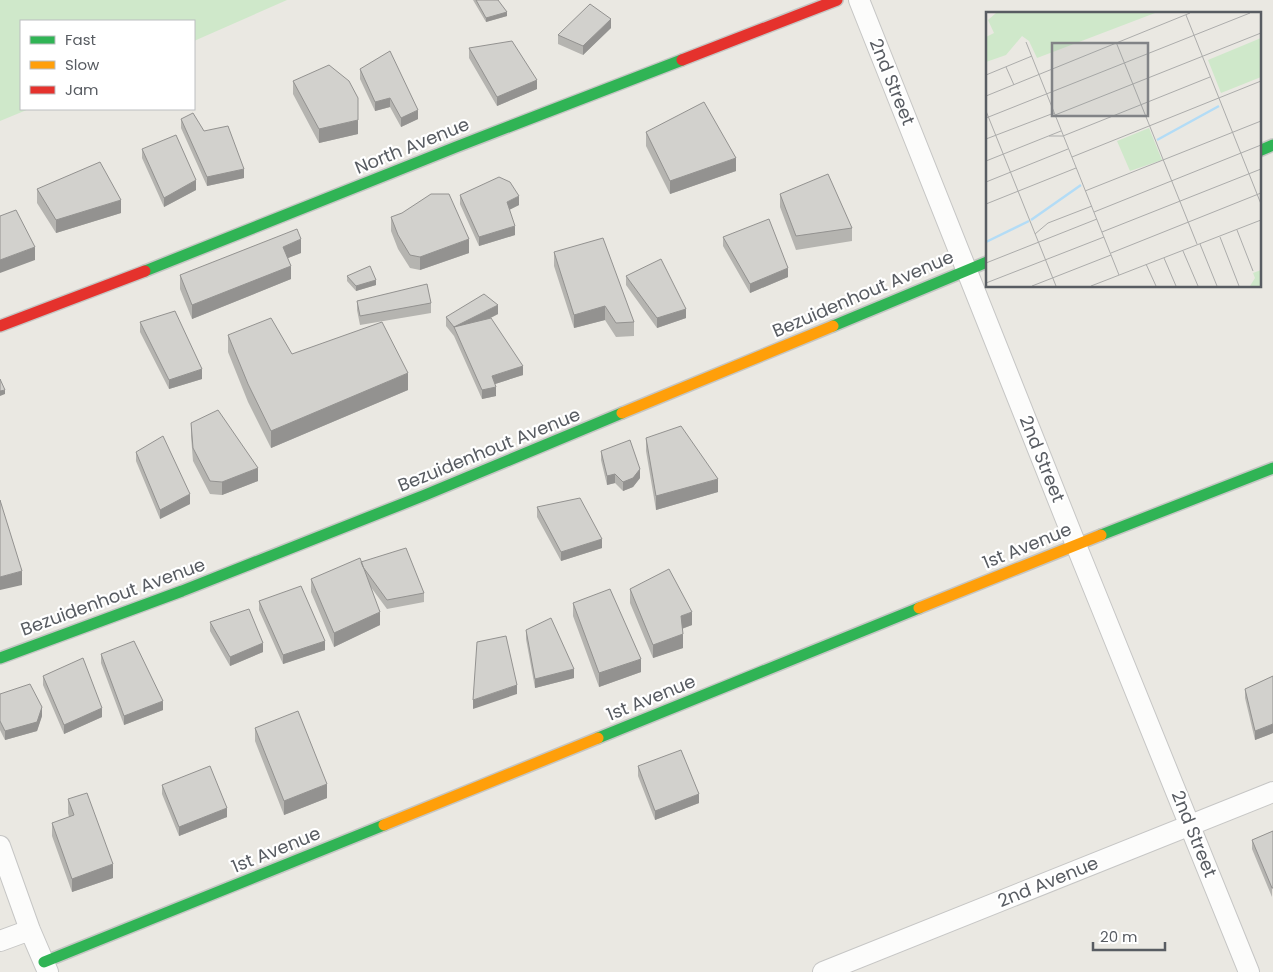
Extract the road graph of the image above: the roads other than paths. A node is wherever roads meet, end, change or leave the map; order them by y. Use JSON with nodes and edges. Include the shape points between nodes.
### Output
{"nodes":[{"id":1,"x":837,"y":0,"type":"edge"},
{"id":2,"x":859,"y":0,"type":"edge"},
{"id":3,"x":1273,"y":145,"type":"edge"},
{"id":4,"x":1260,"y":151,"type":"edge"},
{"id":5,"x":986,"y":262,"type":"edge"},
{"id":6,"x":967,"y":270,"type":"junction"},
{"id":7,"x":0,"y":326,"type":"edge"},
{"id":8,"x":1273,"y":468,"type":"edge"},
{"id":9,"x":1076,"y":545,"type":"junction"},
{"id":10,"x":0,"y":658,"type":"edge"},
{"id":11,"x":1273,"y":792,"type":"edge"},
{"id":12,"x":1190,"y":825,"type":"junction"},
{"id":13,"x":0,"y":846,"type":"edge"},
{"id":14,"x":30,"y":930,"type":"junction"},
{"id":15,"x":0,"y":941,"type":"edge"},
{"id":16,"x":46,"y":967,"type":"edge"},
{"id":17,"x":823,"y":972,"type":"edge"},
{"id":18,"x":1249,"y":972,"type":"edge"}],
"edges":[{"from":1,"to":7,"type":"street","name":"North Avenue"},
{"from":2,"to":6,"type":"street","name":"2nd Street"},
{"from":3,"to":4,"type":"street"},
{"from":5,"to":6,"type":"street","name":"Bezuidenhout Avenue"},
{"from":6,"to":9,"type":"street","name":"2nd Street"},
{"from":6,"to":10,"type":"street","name":"Bezuidenhout Avenue","via":[[426,496]]},
{"from":8,"to":9,"type":"street","name":"1st Avenue"},
{"from":9,"to":12,"type":"street","name":"2nd Street"},
{"from":9,"to":16,"type":"street","name":"1st Avenue"},
{"from":11,"to":12,"type":"street","name":"2nd Avenue"},
{"from":12,"to":17,"type":"street","name":"2nd Avenue"},
{"from":12,"to":18,"type":"street","name":"2nd Street"},
{"from":13,"to":14,"type":"street"},
{"from":14,"to":15,"type":"street"},
{"from":14,"to":16,"type":"street"}]}
